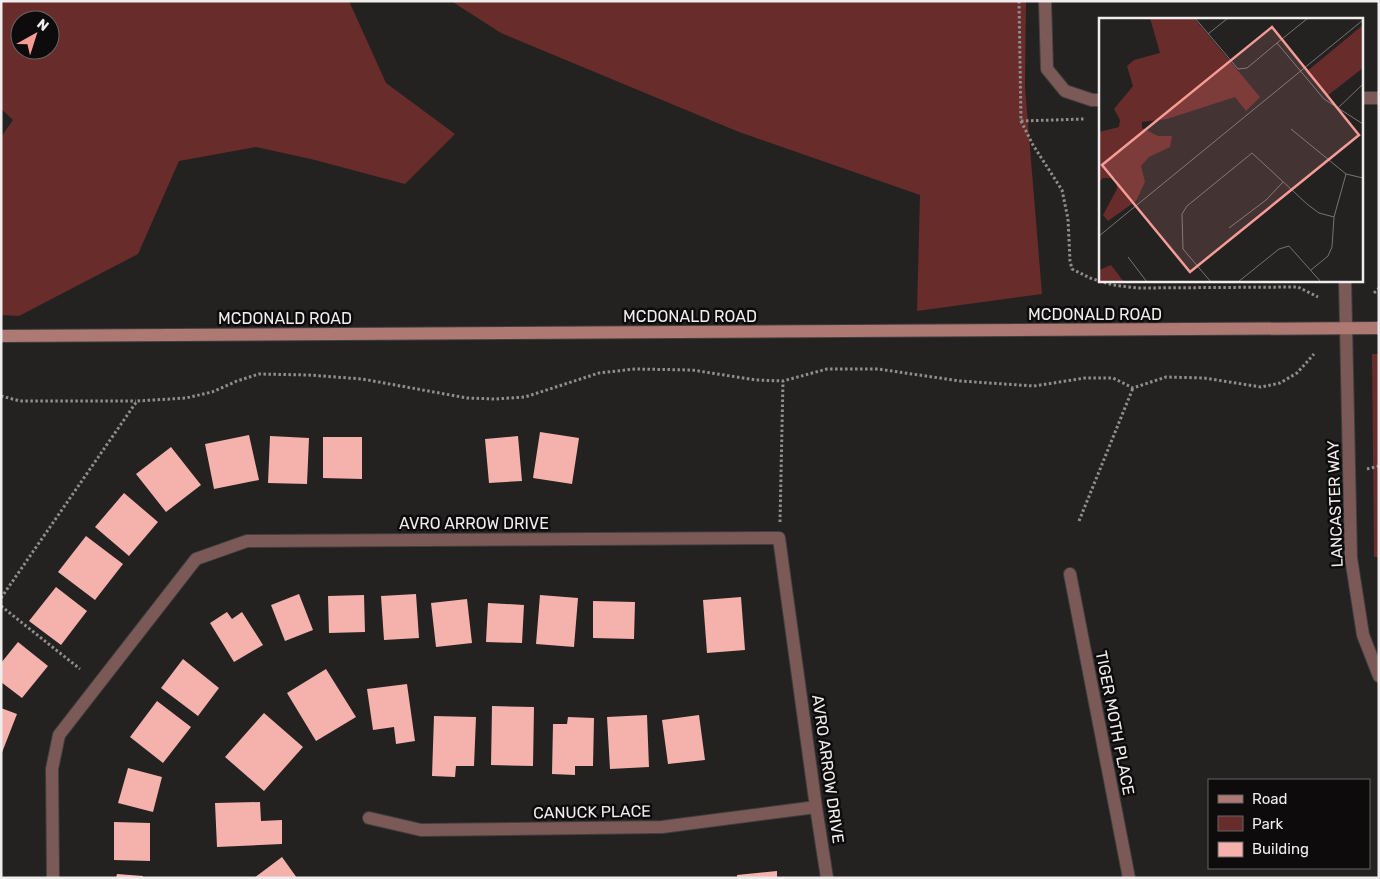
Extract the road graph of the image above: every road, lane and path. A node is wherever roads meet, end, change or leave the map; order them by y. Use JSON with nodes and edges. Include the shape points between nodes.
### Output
{"nodes":[{"id":1,"x":1019,"y":1,"type":"edge"},
{"id":2,"x":1045,"y":1,"type":"edge"},
{"id":3,"x":1362,"y":98,"type":"edge"},
{"id":4,"x":1379,"y":98,"type":"edge"},
{"id":5,"x":1099,"y":100,"type":"edge"},
{"id":6,"x":1084,"y":119,"type":"dead end"},
{"id":7,"x":1022,"y":120,"type":"junction"},
{"id":8,"x":1099,"y":281,"type":"edge"},
{"id":9,"x":1100,"y":281,"type":"edge"},
{"id":10,"x":1345,"y":281,"type":"edge"},
{"id":11,"x":1379,"y":288,"type":"edge"},
{"id":12,"x":1374,"y":293,"type":"dead end"},
{"id":13,"x":1318,"y":297,"type":"dead end"},
{"id":14,"x":1347,"y":328,"type":"junction"},
{"id":15,"x":1379,"y":328,"type":"edge"},
{"id":16,"x":1,"y":336,"type":"edge"},
{"id":17,"x":1314,"y":354,"type":"dead end"},
{"id":18,"x":783,"y":381,"type":"junction"},
{"id":19,"x":1133,"y":388,"type":"junction"},
{"id":20,"x":1,"y":396,"type":"edge"},
{"id":21,"x":137,"y":401,"type":"junction"},
{"id":22,"x":1379,"y":466,"type":"edge"},
{"id":23,"x":1364,"y":469,"type":"dead end"},
{"id":24,"x":1079,"y":521,"type":"dead end"},
{"id":25,"x":779,"y":538,"type":"junction"},
{"id":26,"x":1070,"y":574,"type":"dead end"},
{"id":27,"x":1,"y":598,"type":"edge"},
{"id":28,"x":1,"y":606,"type":"edge"},
{"id":29,"x":80,"y":669,"type":"dead end"},
{"id":30,"x":1379,"y":676,"type":"edge"},
{"id":31,"x":816,"y":807,"type":"junction"},
{"id":32,"x":369,"y":818,"type":"dead end"},
{"id":33,"x":53,"y":878,"type":"edge"},
{"id":34,"x":827,"y":878,"type":"edge"},
{"id":35,"x":1129,"y":878,"type":"edge"}],
"edges":[{"from":1,"to":7,"type":"path"},
{"from":2,"to":5,"type":"street","via":[[1047,69],[1065,91]]},
{"from":3,"to":4,"type":"street"},
{"from":6,"to":7,"type":"path"},
{"from":7,"to":8,"type":"path","via":[[1062,190],[1072,269]]},
{"from":9,"to":13,"type":"path","via":[[1129,287],[1298,287]]},
{"from":10,"to":14,"type":"street","name":"LANCASTER WAY"},
{"from":11,"to":12,"type":"path"},
{"from":14,"to":15,"type":"street","name":"MCDONALD ROAD"},
{"from":14,"to":16,"type":"street","name":"MCDONALD ROAD"},
{"from":14,"to":30,"type":"street","name":"LANCASTER WAY","via":[[1352,558],[1363,635]]},
{"from":17,"to":19,"type":"path","via":[[1297,373],[1280,383],[1261,387],[1204,378],[1166,377]]},
{"from":18,"to":19,"type":"path","via":[[827,369],[878,369],[960,381],[1034,386],[1085,378],[1113,378]]},
{"from":18,"to":21,"type":"path","via":[[692,370],[635,369],[599,373],[525,397],[495,399],[467,398],[362,379],[259,374],[186,398]]},
{"from":18,"to":25,"type":"path"},
{"from":19,"to":24,"type":"path"},
{"from":20,"to":21,"type":"path","via":[[20,401]]},
{"from":21,"to":27,"type":"path"},
{"from":22,"to":23,"type":"path"},
{"from":25,"to":31,"type":"street","name":"AVRO ARROW DRIVE"},
{"from":25,"to":33,"type":"street","name":"AVRO ARROW DRIVE","via":[[247,541],[196,559],[60,734],[52,769]]},
{"from":26,"to":35,"type":"street","name":"TIGER MOTH PLACE"},
{"from":28,"to":29,"type":"path"},
{"from":31,"to":32,"type":"street","name":"CANUCK PLACE","via":[[662,827],[421,830]]},
{"from":31,"to":34,"type":"street","name":"AVRO ARROW DRIVE"}]}
